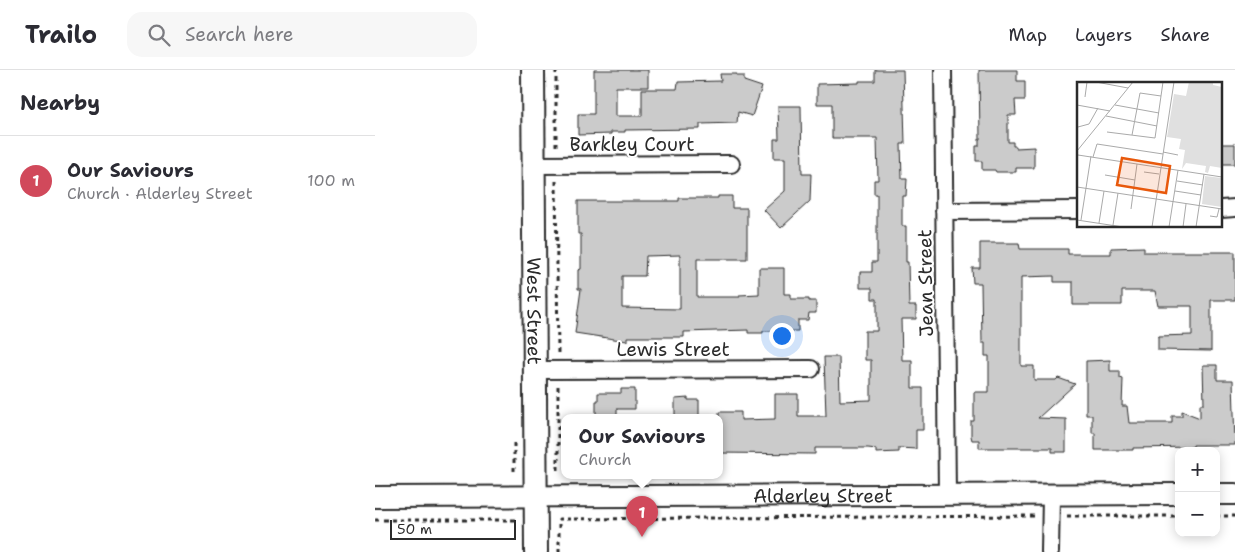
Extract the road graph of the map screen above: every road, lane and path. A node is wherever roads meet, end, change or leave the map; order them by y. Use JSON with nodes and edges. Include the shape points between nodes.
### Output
{"nodes":[{"id":1,"x":533,"y":70,"type":"edge"},
{"id":2,"x":556,"y":70,"type":"edge"},
{"id":3,"x":943,"y":70,"type":"edge"},
{"id":4,"x":556,"y":164,"type":"junction"},
{"id":5,"x":731,"y":164,"type":"dead end"},
{"id":6,"x":534,"y":165,"type":"junction"},
{"id":7,"x":1077,"y":210,"type":"edge"},
{"id":8,"x":944,"y":211,"type":"junction"},
{"id":9,"x":811,"y":369,"type":"dead end"},
{"id":10,"x":547,"y":370,"type":"junction"},
{"id":11,"x":558,"y":472,"type":"dead end"},
{"id":12,"x":1175,"y":494,"type":"edge"},
{"id":13,"x":1220,"y":494,"type":"edge"},
{"id":14,"x":1235,"y":494,"type":"edge"},
{"id":15,"x":947,"y":495,"type":"junction"},
{"id":16,"x":1051,"y":495,"type":"junction"},
{"id":17,"x":536,"y":496,"type":"junction"},
{"id":18,"x":375,"y":497,"type":"edge"},
{"id":19,"x":1050,"y":516,"type":"junction"},
{"id":20,"x":1175,"y":516,"type":"edge"},
{"id":21,"x":1220,"y":516,"type":"edge"},
{"id":22,"x":1235,"y":516,"type":"edge"},
{"id":23,"x":375,"y":520,"type":"edge"},
{"id":24,"x":515,"y":520,"type":"dead end"},
{"id":25,"x":536,"y":552,"type":"edge"},
{"id":26,"x":559,"y":552,"type":"edge"},
{"id":27,"x":1050,"y":552,"type":"edge"}],
"edges":[{"from":1,"to":6,"type":"main road","name":"West Street"},
{"from":2,"to":4,"type":"path"},
{"from":3,"to":8,"type":"street","name":"Jean Street"},
{"from":4,"to":5,"type":"street","name":"Barkley Court"},
{"from":4,"to":6,"type":"street","name":"Barkley Court"},
{"from":4,"to":10,"type":"path"},
{"from":6,"to":10,"type":"main road","name":"West Street"},
{"from":7,"to":8,"type":"street"},
{"from":8,"to":15,"type":"street","name":"Jean Street"},
{"from":9,"to":10,"type":"street","name":"Lewis Street"},
{"from":10,"to":11,"type":"path"},
{"from":10,"to":17,"type":"main road","name":"West Street"},
{"from":12,"to":16,"type":"street","name":"Alderley Street"},
{"from":13,"to":14,"type":"street"},
{"from":15,"to":16,"type":"street","name":"Alderley Street"},
{"from":15,"to":17,"type":"street","name":"Alderley Street"},
{"from":16,"to":19,"type":"street"},
{"from":17,"to":18,"type":"street","name":"Alderley Street"},
{"from":17,"to":25,"type":"main road","name":"West Street"},
{"from":19,"to":20,"type":"path"},
{"from":19,"to":26,"type":"path","via":[[559,519]]},
{"from":19,"to":27,"type":"street"},
{"from":21,"to":22,"type":"path"},
{"from":23,"to":24,"type":"path"}]}
